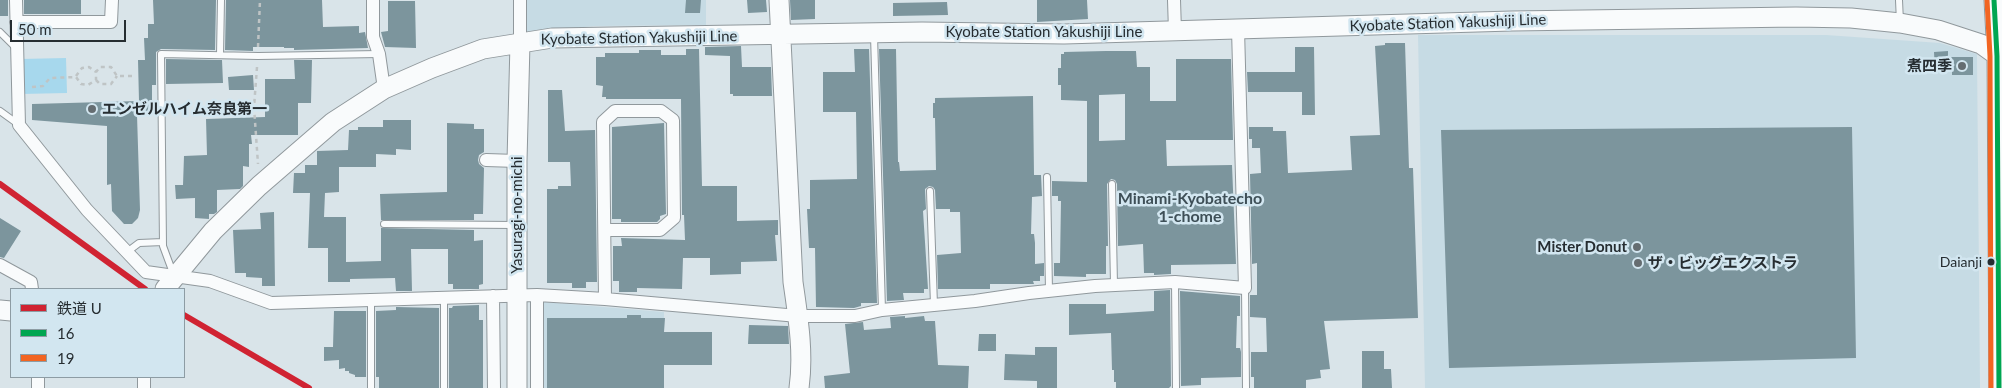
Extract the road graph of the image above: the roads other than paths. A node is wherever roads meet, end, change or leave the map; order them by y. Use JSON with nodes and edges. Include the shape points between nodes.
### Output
{"nodes":[{"id":1,"x":16,"y":0,"type":"edge"},
{"id":2,"x":112,"y":0,"type":"edge"},
{"id":3,"x":221,"y":0,"type":"edge"},
{"id":4,"x":373,"y":0,"type":"edge"},
{"id":5,"x":520,"y":0,"type":"edge"},
{"id":6,"x":779,"y":0,"type":"edge"},
{"id":7,"x":1174,"y":0,"type":"edge"},
{"id":8,"x":1899,"y":0,"type":"edge"},
{"id":9,"x":1994,"y":0,"type":"edge"},
{"id":10,"x":16,"y":22,"type":"junction"},
{"id":11,"x":1900,"y":23,"type":"junction"},
{"id":12,"x":1238,"y":29,"type":"junction"},
{"id":13,"x":1175,"y":31,"type":"junction"},
{"id":14,"x":0,"y":32,"type":"edge"},
{"id":15,"x":874,"y":34,"type":"junction"},
{"id":16,"x":782,"y":35,"type":"junction"},
{"id":17,"x":520,"y":43,"type":"junction"},
{"id":18,"x":17,"y":49,"type":"junction"},
{"id":19,"x":379,"y":54,"type":"junction"},
{"id":20,"x":220,"y":55,"type":"junction"},
{"id":21,"x":1999,"y":58,"type":"edge"},
{"id":22,"x":384,"y":89,"type":"junction"},
{"id":23,"x":0,"y":110,"type":"edge"},
{"id":24,"x":19,"y":125,"type":"junction"},
{"id":25,"x":2000,"y":149,"type":"edge"},
{"id":26,"x":486,"y":160,"type":"dead end"},
{"id":27,"x":517,"y":161,"type":"junction"},
{"id":28,"x":1047,"y":177,"type":"dead end"},
{"id":29,"x":1112,"y":184,"type":"dead end"},
{"id":30,"x":930,"y":191,"type":"dead end"},
{"id":31,"x":384,"y":224,"type":"dead end"},
{"id":32,"x":517,"y":225,"type":"junction"},
{"id":33,"x":605,"y":230,"type":"junction"},
{"id":34,"x":162,"y":242,"type":"junction"},
{"id":35,"x":126,"y":252,"type":"junction"},
{"id":36,"x":0,"y":265,"type":"edge"},
{"id":37,"x":1175,"y":282,"type":"junction"},
{"id":38,"x":170,"y":283,"type":"edge"},
{"id":39,"x":1114,"y":285,"type":"junction"},
{"id":40,"x":32,"y":288,"type":"edge"},
{"id":41,"x":1244,"y":288,"type":"junction"},
{"id":42,"x":1049,"y":291,"type":"junction"},
{"id":43,"x":538,"y":295,"type":"junction"},
{"id":44,"x":493,"y":296,"type":"junction"},
{"id":45,"x":517,"y":296,"type":"junction"},
{"id":46,"x":444,"y":297,"type":"junction"},
{"id":47,"x":604,"y":299,"type":"junction"},
{"id":48,"x":371,"y":300,"type":"junction"},
{"id":49,"x":934,"y":305,"type":"junction"},
{"id":50,"x":882,"y":310,"type":"junction"},
{"id":51,"x":798,"y":316,"type":"junction"},
{"id":52,"x":371,"y":388,"type":"edge"},
{"id":53,"x":444,"y":388,"type":"edge"},
{"id":54,"x":494,"y":388,"type":"edge"},
{"id":55,"x":517,"y":388,"type":"edge"},
{"id":56,"x":536,"y":388,"type":"edge"},
{"id":57,"x":799,"y":388,"type":"edge"},
{"id":58,"x":1176,"y":388,"type":"edge"},
{"id":59,"x":1246,"y":388,"type":"edge"},
{"id":60,"x":1999,"y":388,"type":"edge"}],
"edges":[{"from":1,"to":10,"type":"street"},
{"from":2,"to":10,"type":"street","via":[[110,22]]},
{"from":3,"to":20,"type":"lane"},
{"from":4,"to":19,"type":"street","via":[[373,37]]},
{"from":5,"to":17,"type":"street"},
{"from":6,"to":16,"type":"main road"},
{"from":7,"to":13,"type":"street"},
{"from":8,"to":11,"type":"lane"},
{"from":9,"to":21,"type":"main road"},
{"from":10,"to":18,"type":"street"},
{"from":11,"to":12,"type":"main road","name":"Kyobate Station Yakushiji Line","via":[[1796,16]]},
{"from":11,"to":21,"type":"main road","name":"Kyobate Station Yakushiji Line","via":[[1938,30],[1981,44]]},
{"from":12,"to":13,"type":"main road","name":"Kyobate Station Yakushiji Line"},
{"from":12,"to":41,"type":"street"},
{"from":13,"to":15,"type":"main road","name":"Kyobate Station Yakushiji Line"},
{"from":14,"to":18,"type":"lane"},
{"from":15,"to":16,"type":"main road","name":"Kyobate Station Yakushiji Line"},
{"from":15,"to":50,"type":"lane"},
{"from":16,"to":17,"type":"main road","name":"Kyobate Station Yakushiji Line","via":[[552,38]]},
{"from":16,"to":51,"type":"main road","via":[[793,282]]},
{"from":17,"to":22,"type":"main road","name":"Kyobate Station Yakushiji Line","via":[[483,49]]},
{"from":17,"to":27,"type":"main road","name":"Yasuragi-no-michi"},
{"from":18,"to":24,"type":"street"},
{"from":19,"to":20,"type":"lane"},
{"from":19,"to":22,"type":"street"},
{"from":20,"to":34,"type":"lane","via":[[161,54]]},
{"from":21,"to":25,"type":"main road"},
{"from":22,"to":38,"type":"main road","name":"Kyobate Station Yakushiji Line","via":[[333,122],[259,186],[213,231]]},
{"from":23,"to":24,"type":"lane"},
{"from":24,"to":35,"type":"street","via":[[87,210]]},
{"from":25,"to":60,"type":"main road"},
{"from":26,"to":27,"type":"street"},
{"from":27,"to":32,"type":"main road","name":"Yasuragi-no-michi"},
{"from":28,"to":42,"type":"lane"},
{"from":29,"to":39,"type":"lane"},
{"from":30,"to":49,"type":"lane"},
{"from":31,"to":32,"type":"lane"},
{"from":32,"to":45,"type":"main road","name":"Yasuragi-no-michi"},
{"from":33,"to":33,"type":"street","via":[[603,122],[615,111],[661,111],[673,120],[674,218],[660,230]]},
{"from":33,"to":47,"type":"street"},
{"from":34,"to":35,"type":"lane","via":[[139,242]]},
{"from":34,"to":38,"type":"lane"},
{"from":35,"to":38,"type":"street","via":[[146,272]]},
{"from":36,"to":40,"type":"street","via":[[31,282]]},
{"from":37,"to":39,"type":"street"},
{"from":37,"to":41,"type":"street"},
{"from":37,"to":58,"type":"lane"},
{"from":38,"to":48,"type":"street","via":[[210,281],[271,303]]},
{"from":39,"to":42,"type":"street"},
{"from":41,"to":59,"type":"lane"},
{"from":42,"to":49,"type":"street"},
{"from":43,"to":45,"type":"street"},
{"from":43,"to":47,"type":"street"},
{"from":43,"to":56,"type":"street"},
{"from":44,"to":45,"type":"street"},
{"from":44,"to":46,"type":"street"},
{"from":44,"to":54,"type":"street"},
{"from":45,"to":55,"type":"main road","name":"Yasuragi-no-michi"},
{"from":46,"to":48,"type":"street"},
{"from":46,"to":53,"type":"lane"},
{"from":47,"to":51,"type":"street"},
{"from":48,"to":52,"type":"lane"},
{"from":49,"to":50,"type":"street"},
{"from":50,"to":51,"type":"street","via":[[855,316]]},
{"from":51,"to":57,"type":"main road","via":[[802,368]]}]}
